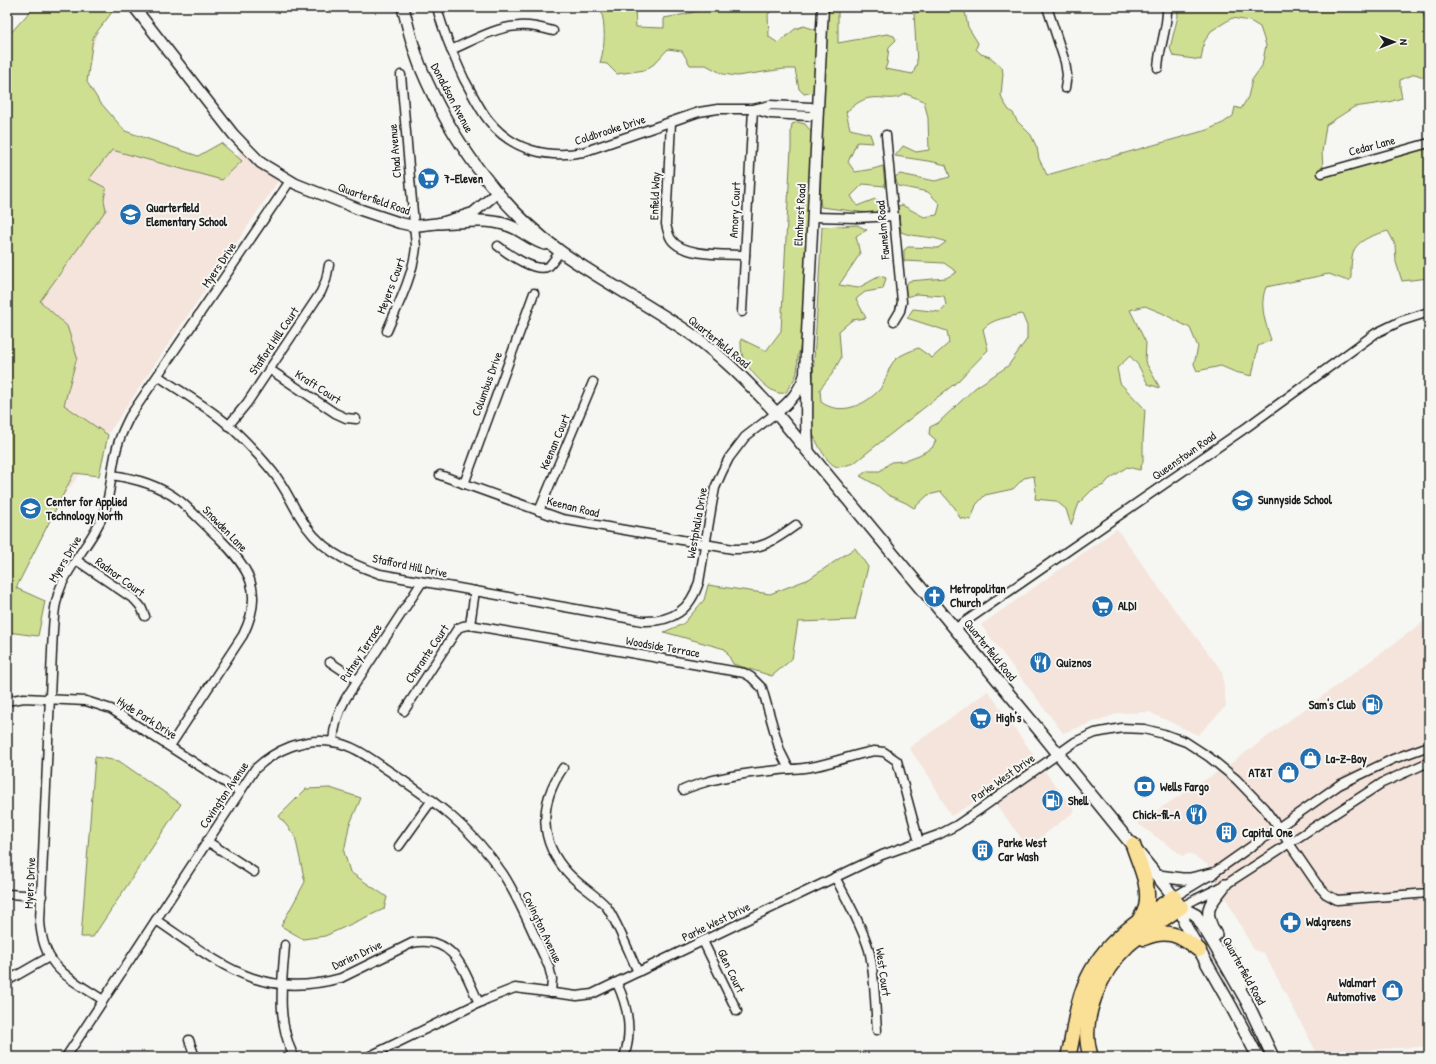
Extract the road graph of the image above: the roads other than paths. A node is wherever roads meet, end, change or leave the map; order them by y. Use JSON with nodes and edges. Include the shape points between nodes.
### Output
{"nodes":[{"id":1,"x":134,"y":7,"type":"edge"},
{"id":2,"x":403,"y":7,"type":"edge"},
{"id":3,"x":437,"y":7,"type":"edge"},
{"id":4,"x":823,"y":7,"type":"edge"},
{"id":5,"x":1047,"y":7,"type":"edge"},
{"id":6,"x":1167,"y":7,"type":"edge"},
{"id":7,"x":553,"y":31,"type":"dead end"},
{"id":8,"x":451,"y":50,"type":"junction"},
{"id":9,"x":1158,"y":68,"type":"dead end"},
{"id":10,"x":401,"y":75,"type":"dead end"},
{"id":11,"x":1065,"y":88,"type":"dead end"},
{"id":12,"x":753,"y":109,"type":"junction"},
{"id":13,"x":818,"y":112,"type":"junction"},
{"id":14,"x":671,"y":122,"type":"junction"},
{"id":15,"x":886,"y":135,"type":"dead end"},
{"id":16,"x":1429,"y":143,"type":"edge"},
{"id":17,"x":1322,"y":172,"type":"dead end"},
{"id":18,"x":290,"y":181,"type":"junction"},
{"id":19,"x":498,"y":192,"type":"junction"},
{"id":20,"x":894,"y":216,"type":"junction"},
{"id":21,"x":813,"y":217,"type":"junction"},
{"id":22,"x":441,"y":223,"type":"junction"},
{"id":23,"x":414,"y":226,"type":"junction"},
{"id":24,"x":498,"y":246,"type":"dead end"},
{"id":25,"x":558,"y":249,"type":"junction"},
{"id":26,"x":745,"y":255,"type":"junction"},
{"id":27,"x":329,"y":265,"type":"dead end"},
{"id":28,"x":534,"y":293,"type":"dead end"},
{"id":29,"x":742,"y":312,"type":"dead end"},
{"id":30,"x":1429,"y":312,"type":"edge"},
{"id":31,"x":894,"y":322,"type":"dead end"},
{"id":32,"x":387,"y":331,"type":"dead end"},
{"id":33,"x":806,"y":363,"type":"junction"},
{"id":34,"x":269,"y":369,"type":"junction"},
{"id":35,"x":158,"y":376,"type":"junction"},
{"id":36,"x":593,"y":382,"type":"dead end"},
{"id":37,"x":776,"y":412,"type":"junction"},
{"id":38,"x":356,"y":419,"type":"dead end"},
{"id":39,"x":228,"y":426,"type":"junction"},
{"id":40,"x":808,"y":452,"type":"junction"},
{"id":41,"x":112,"y":475,"type":"junction"},
{"id":42,"x":440,"y":475,"type":"dead end"},
{"id":43,"x":464,"y":484,"type":"junction"},
{"id":44,"x":539,"y":511,"type":"junction"},
{"id":45,"x":796,"y":525,"type":"dead end"},
{"id":46,"x":705,"y":544,"type":"junction"},
{"id":47,"x":76,"y":560,"type":"junction"},
{"id":48,"x":422,"y":582,"type":"junction"},
{"id":49,"x":475,"y":591,"type":"junction"},
{"id":50,"x":685,"y":608,"type":"joint"},
{"id":51,"x":145,"y":616,"type":"dead end"},
{"id":52,"x":470,"y":625,"type":"junction"},
{"id":53,"x":956,"y":628,"type":"junction"},
{"id":54,"x":330,"y":662,"type":"dead end"},
{"id":55,"x":357,"y":680,"type":"junction"},
{"id":56,"x":50,"y":700,"type":"junction"},
{"id":57,"x":7,"y":701,"type":"edge"},
{"id":58,"x":404,"y":711,"type":"dead end"},
{"id":59,"x":332,"y":742,"type":"junction"},
{"id":60,"x":170,"y":746,"type":"junction"},
{"id":61,"x":1429,"y":746,"type":"edge"},
{"id":62,"x":1059,"y":754,"type":"junction"},
{"id":63,"x":1429,"y":762,"type":"edge"},
{"id":64,"x":563,"y":768,"type":"dead end"},
{"id":65,"x":789,"y":769,"type":"junction"},
{"id":66,"x":683,"y":790,"type":"dead end"},
{"id":67,"x":240,"y":792,"type":"junction"},
{"id":68,"x":432,"y":800,"type":"junction"},
{"id":69,"x":1278,"y":827,"type":"junction"},
{"id":70,"x":207,"y":841,"type":"junction"},
{"id":71,"x":919,"y":842,"type":"junction"},
{"id":72,"x":1289,"y":843,"type":"junction"},
{"id":73,"x":1133,"y":845,"type":"junction"},
{"id":74,"x":399,"y":846,"type":"dead end"},
{"id":75,"x":254,"y":872,"type":"dead end"},
{"id":76,"x":1212,"y":874,"type":"junction"},
{"id":77,"x":1158,"y":876,"type":"junction"},
{"id":78,"x":836,"y":877,"type":"junction"},
{"id":79,"x":1226,"y":885,"type":"junction"},
{"id":80,"x":1429,"y":893,"type":"edge"},
{"id":81,"x":7,"y":894,"type":"edge"},
{"id":82,"x":42,"y":896,"type":"junction"},
{"id":83,"x":1178,"y":902,"type":"junction"},
{"id":84,"x":156,"y":920,"type":"junction"},
{"id":85,"x":1138,"y":921,"type":"junction"},
{"id":86,"x":703,"y":941,"type":"junction"},
{"id":87,"x":285,"y":945,"type":"dead end"},
{"id":88,"x":1129,"y":945,"type":"junction"},
{"id":89,"x":1199,"y":950,"type":"junction"},
{"id":90,"x":49,"y":957,"type":"junction"},
{"id":91,"x":638,"y":972,"type":"junction"},
{"id":92,"x":7,"y":981,"type":"edge"},
{"id":93,"x":616,"y":982,"type":"junction"},
{"id":94,"x":282,"y":985,"type":"junction"},
{"id":95,"x":551,"y":993,"type":"junction"},
{"id":96,"x":103,"y":1000,"type":"junction"},
{"id":97,"x":1247,"y":1002,"type":"junction"},
{"id":98,"x":479,"y":1003,"type":"junction"},
{"id":99,"x":737,"y":1010,"type":"dead end"},
{"id":100,"x":877,"y":1030,"type":"dead end"},
{"id":101,"x":189,"y":1040,"type":"dead end"},
{"id":102,"x":66,"y":1057,"type":"edge"},
{"id":103,"x":195,"y":1057,"type":"edge"},
{"id":104,"x":294,"y":1057,"type":"edge"},
{"id":105,"x":368,"y":1057,"type":"edge"},
{"id":106,"x":624,"y":1057,"type":"edge"},
{"id":107,"x":1068,"y":1057,"type":"edge"},
{"id":108,"x":1091,"y":1057,"type":"edge"},
{"id":109,"x":1258,"y":1057,"type":"edge"},
{"id":110,"x":1273,"y":1057,"type":"edge"}],
"edges":[{"from":1,"to":18,"type":"street","name":"Quarterfield Road","via":[[233,134],[261,163]]},
{"from":2,"to":19,"type":"main road","name":"Donaldson Avenue","via":[[416,54],[436,99],[463,146]]},
{"from":3,"to":8,"type":"street","name":"Coldbrooke Drive"},
{"from":4,"to":13,"type":"street","name":"Elmhurst Road"},
{"from":5,"to":11,"type":"street","via":[[1065,62]]},
{"from":6,"to":9,"type":"street","via":[[1168,20],[1158,54]]},
{"from":7,"to":8,"type":"street","via":[[526,26],[508,27]]},
{"from":8,"to":14,"type":"street","name":"Coldbrooke Drive","via":[[469,89],[489,121],[507,139],[530,150],[563,156]]},
{"from":10,"to":23,"type":"street","name":"Chad Avenue"},
{"from":12,"to":13,"type":"street","name":"Coldbrooke Drive","via":[[770,105],[810,107]]},
{"from":12,"to":14,"type":"street","name":"Coldbrooke Drive","via":[[713,109]]},
{"from":12,"to":26,"type":"street","name":"Amory Court"},
{"from":13,"to":21,"type":"street","name":"Elmhurst Road"},
{"from":14,"to":26,"type":"street","name":"Enfield Way","via":[[666,224],[671,239],[684,250]]},
{"from":15,"to":20,"type":"street","name":"Fawnelm Road"},
{"from":16,"to":17,"type":"street","name":"Cedar Lane"},
{"from":18,"to":23,"type":"street","name":"Quarterfield Road","via":[[361,210]]},
{"from":18,"to":35,"type":"street","name":"Myers Drive"},
{"from":19,"to":22,"type":"street","name":"Quarterfield Road","via":[[472,213]]},
{"from":19,"to":25,"type":"main road","name":"Quarterfield Road","via":[[528,224]]},
{"from":20,"to":21,"type":"street"},
{"from":20,"to":31,"type":"street","name":"Fawnelm Road","via":[[902,302]]},
{"from":21,"to":33,"type":"street","name":"Elmhurst Road"},
{"from":22,"to":23,"type":"street","name":"Quarterfield Road"},
{"from":22,"to":25,"type":"main road","via":[[502,224]]},
{"from":23,"to":32,"type":"street","name":"Meyers Court","via":[[415,258]]},
{"from":24,"to":25,"type":"street","via":[[530,265],[543,268],[548,266]]},
{"from":25,"to":37,"type":"main road","name":"Quarterfield Road","via":[[695,337],[743,378]]},
{"from":26,"to":29,"type":"street","name":"Amory Court"},
{"from":27,"to":34,"type":"street","name":"Stafford Hill Court","via":[[321,292]]},
{"from":28,"to":43,"type":"street","name":"Columbus Drive"},
{"from":30,"to":53,"type":"street","name":"Queenstown Road","via":[[1376,333],[1233,437]]},
{"from":33,"to":37,"type":"street","name":"Elmhurst Road","via":[[802,384],[797,393]]},
{"from":33,"to":40,"type":"main road"},
{"from":34,"to":38,"type":"street","name":"Kraft Court","via":[[335,413]]},
{"from":34,"to":39,"type":"street","name":"Stafford Hill Court"},
{"from":35,"to":39,"type":"street","name":"Stafford Hill Drive"},
{"from":35,"to":41,"type":"street","name":"Myers Drive","via":[[123,428]]},
{"from":36,"to":44,"type":"street","name":"Keenan Court"},
{"from":37,"to":40,"type":"main road","name":"Quarterfield Road"},
{"from":37,"to":46,"type":"street","name":"Westphalia Drive","via":[[745,437],[729,458],[715,488]]},
{"from":39,"to":48,"type":"street","name":"Stafford Hill Drive","via":[[272,471],[304,524],[328,550],[361,568]]},
{"from":40,"to":53,"type":"main road","name":"Quarterfield Road"},
{"from":41,"to":47,"type":"street","name":"Myers Drive","via":[[101,520]]},
{"from":41,"to":60,"type":"street","name":"Snowden Lane","via":[[151,484],[180,501],[234,554],[242,564],[252,588],[252,613],[249,624]]},
{"from":42,"to":43,"type":"street","name":"Keenan Road"},
{"from":43,"to":44,"type":"street","name":"Keenan Road"},
{"from":44,"to":46,"type":"street","name":"Keenan Road","via":[[578,523]]},
{"from":45,"to":46,"type":"street","name":"Keenan Road","via":[[774,540],[755,548],[733,549]]},
{"from":46,"to":50,"type":"street","name":"Westphalia Drive","via":[[696,593]]},
{"from":47,"to":51,"type":"street","name":"Radnor Court","via":[[135,600]]},
{"from":47,"to":56,"type":"street","name":"Myers Drive","via":[[62,584],[55,608]]},
{"from":48,"to":49,"type":"street","name":"Stafford Hill Drive"},
{"from":48,"to":55,"type":"street","name":"Putney Terrace"},
{"from":49,"to":50,"type":"street","name":"Stafford Hill Drive","via":[[643,621],[666,619]]},
{"from":49,"to":52,"type":"street"},
{"from":52,"to":58,"type":"street","name":"Charante Court","via":[[458,628]]},
{"from":52,"to":65,"type":"street","name":"Woodside Terrace","via":[[744,673],[762,688],[780,751]]},
{"from":53,"to":62,"type":"main road","name":"Quarterfield Road"},
{"from":54,"to":55,"type":"street"},
{"from":55,"to":59,"type":"street","name":"Putney Terrace","via":[[335,720]]},
{"from":56,"to":57,"type":"street","name":"Hyde Park Drive","via":[[24,698]]},
{"from":56,"to":60,"type":"street","name":"Hyde Park Drive","via":[[100,704]]},
{"from":56,"to":82,"type":"street","name":"Myers Drive"},
{"from":59,"to":67,"type":"street","name":"Covington Avenue","via":[[301,743],[274,754],[255,769]]},
{"from":59,"to":68,"type":"street","name":"Covington Avenue","via":[[356,750]]},
{"from":60,"to":67,"type":"street","name":"Hyde Park Drive"},
{"from":61,"to":69,"type":"street","via":[[1393,759],[1339,785]]},
{"from":62,"to":69,"type":"street","name":"Parke West Drive","via":[[1076,742],[1096,733],[1122,728],[1144,729],[1164,734],[1186,742],[1210,757],[1236,779]]},
{"from":62,"to":71,"type":"street","name":"Parke West Drive","via":[[957,825]]},
{"from":62,"to":73,"type":"main road","name":"Quarterfield Road"},
{"from":63,"to":72,"type":"street","via":[[1382,783]]},
{"from":64,"to":91,"type":"street","via":[[549,794],[546,810],[549,842],[555,857],[569,875],[605,906],[612,916]]},
{"from":65,"to":66,"type":"street","via":[[723,778]]},
{"from":65,"to":71,"type":"street","via":[[802,769],[874,751],[891,755],[897,761]]},
{"from":67,"to":70,"type":"street","name":"Covington Avenue"},
{"from":68,"to":74,"type":"street"},
{"from":68,"to":95,"type":"street","name":"Covington Avenue","via":[[468,831],[503,875],[548,966],[552,979]]},
{"from":69,"to":72,"type":"street","name":"Parke West Drive"},
{"from":69,"to":76,"type":"street"},
{"from":70,"to":75,"type":"street"},
{"from":70,"to":84,"type":"street","name":"Covington Avenue"},
{"from":71,"to":78,"type":"street","name":"Parke West Drive","via":[[882,855]]},
{"from":72,"to":79,"type":"street"},
{"from":72,"to":80,"type":"street","name":"Parke West Drive","via":[[1317,884],[1326,894],[1337,900]]},
{"from":73,"to":77,"type":"main road","name":"Quarterfield Road"},
{"from":73,"to":85,"type":"highway","via":[[1147,892],[1146,908]]},
{"from":76,"to":77,"type":"main road","via":[[1182,880]]},
{"from":76,"to":83,"type":"street"},
{"from":77,"to":83,"type":"main road","name":"Quarterfield Road"},
{"from":78,"to":86,"type":"street","name":"Parke West Drive"},
{"from":78,"to":100,"type":"street","name":"West Court","via":[[869,950]]},
{"from":79,"to":83,"type":"street"},
{"from":79,"to":97,"type":"main road","via":[[1212,901],[1208,915],[1210,923],[1238,968]]},
{"from":81,"to":82,"type":"street"},
{"from":82,"to":90,"type":"street","name":"Myers Drive","via":[[41,935]]},
{"from":83,"to":85,"type":"highway"},
{"from":83,"to":88,"type":"highway"},
{"from":83,"to":89,"type":"main road","name":"Quarterfield Road","via":[[1185,926]]},
{"from":83,"to":97,"type":"main road","name":"Quarterfield Road","via":[[1196,915]]},
{"from":84,"to":94,"type":"street","name":"Darien Drive","via":[[232,970],[260,981]]},
{"from":84,"to":96,"type":"street","name":"Covington Avenue"},
{"from":85,"to":107,"type":"highway","via":[[1107,948],[1090,973],[1078,1004]]},
{"from":86,"to":91,"type":"street","name":"Parke West Drive"},
{"from":86,"to":99,"type":"street","name":"Glen Court"},
{"from":87,"to":94,"type":"street"},
{"from":88,"to":89,"type":"highway","via":[[1150,935],[1166,933],[1186,939]]},
{"from":88,"to":108,"type":"highway","via":[[1114,961],[1095,996],[1088,1024]]},
{"from":89,"to":109,"type":"main road","name":"Quarterfield Road"},
{"from":90,"to":92,"type":"street"},
{"from":90,"to":96,"type":"street","name":"Myers Drive","via":[[55,966],[77,984]]},
{"from":91,"to":93,"type":"street","name":"Parke West Drive"},
{"from":93,"to":95,"type":"street","name":"Parke West Drive","via":[[592,994],[577,996]]},
{"from":93,"to":106,"type":"street","via":[[627,1011],[629,1028]]},
{"from":94,"to":98,"type":"street","name":"Darien Drive","via":[[317,983],[341,978],[412,943],[422,941],[447,948],[454,954]]},
{"from":94,"to":104,"type":"street","via":[[281,1010],[287,1040]]},
{"from":95,"to":98,"type":"street","name":"Parke West Drive","via":[[515,988]]},
{"from":96,"to":102,"type":"street","name":"Covington Avenue"},
{"from":97,"to":110,"type":"main road","name":"Quarterfield Road"},
{"from":98,"to":105,"type":"street","name":"Parke West Drive"},
{"from":101,"to":103,"type":"street"}]}
